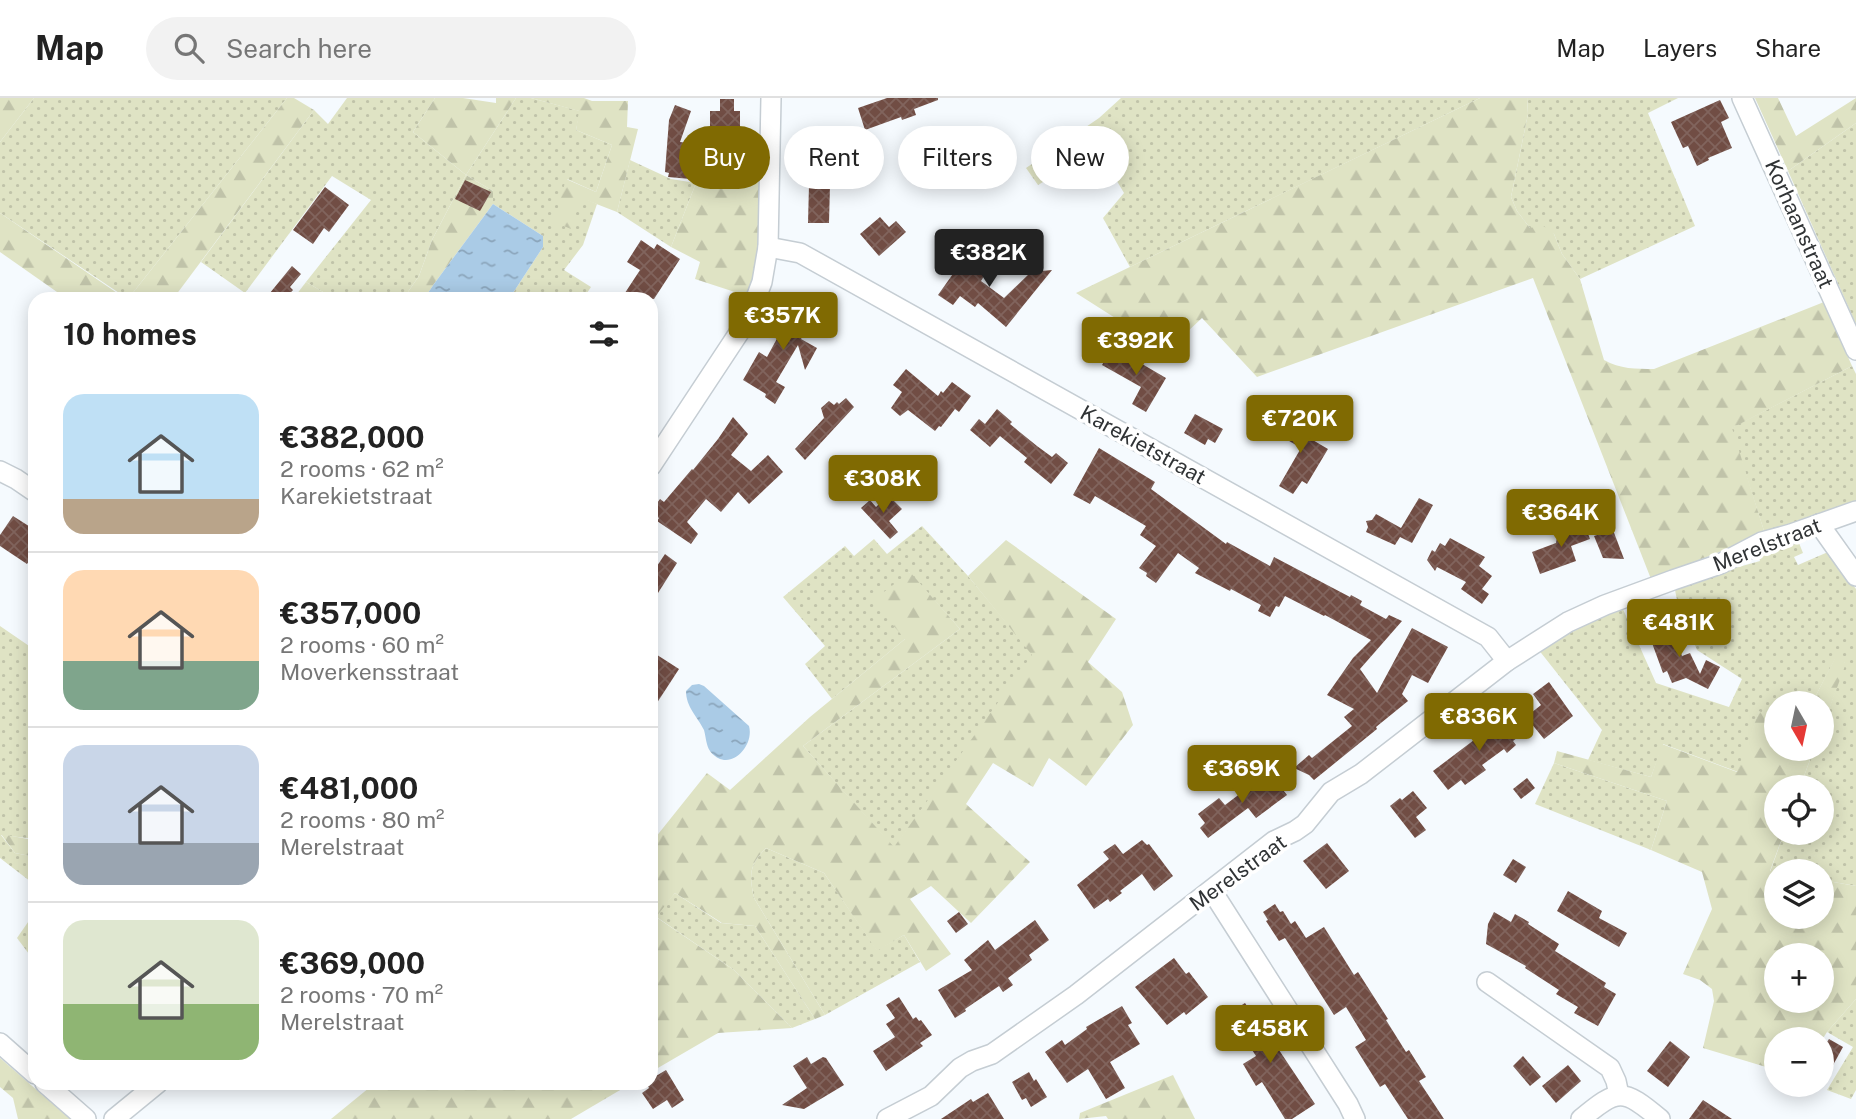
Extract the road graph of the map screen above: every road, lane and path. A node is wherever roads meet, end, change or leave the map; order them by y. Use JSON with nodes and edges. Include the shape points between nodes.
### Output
{"nodes":[{"id":1,"x":771,"y":98,"type":"edge"},
{"id":2,"x":1742,"y":98,"type":"edge"},
{"id":3,"x":768,"y":247,"type":"junction"},
{"id":4,"x":1856,"y":351,"type":"edge"},
{"id":5,"x":658,"y":455,"type":"edge"},
{"id":6,"x":0,"y":471,"type":"edge"},
{"id":7,"x":28,"y":488,"type":"edge"},
{"id":8,"x":1856,"y":511,"type":"edge"},
{"id":9,"x":1819,"y":524,"type":"junction"},
{"id":10,"x":1856,"y":576,"type":"edge"},
{"id":11,"x":1507,"y":661,"type":"junction"},
{"id":12,"x":1212,"y":891,"type":"junction"},
{"id":13,"x":1487,"y":982,"type":"dead end"},
{"id":14,"x":0,"y":1043,"type":"edge"},
{"id":15,"x":28,"y":1068,"type":"edge"},
{"id":16,"x":53,"y":1090,"type":"edge"},
{"id":17,"x":149,"y":1090,"type":"edge"},
{"id":18,"x":1619,"y":1095,"type":"junction"},
{"id":19,"x":86,"y":1119,"type":"edge"},
{"id":20,"x":114,"y":1119,"type":"edge"},
{"id":21,"x":887,"y":1119,"type":"edge"},
{"id":22,"x":1355,"y":1119,"type":"edge"},
{"id":23,"x":1581,"y":1119,"type":"edge"},
{"id":24,"x":1660,"y":1119,"type":"edge"}],
"edges":[{"from":1,"to":3,"type":"street"},
{"from":2,"to":4,"type":"street","name":"Korhaanstraat"},
{"from":3,"to":5,"type":"street","via":[[762,282],[748,319]]},
{"from":3,"to":11,"type":"street","name":"Karekietstraat","via":[[800,253],[1488,637]]},
{"from":6,"to":7,"type":"street"},
{"from":8,"to":9,"type":"street","name":"Merelstraat"},
{"from":9,"to":10,"type":"street"},
{"from":9,"to":11,"type":"street","name":"Merelstraat","via":[[1605,605],[1557,628]]},
{"from":11,"to":12,"type":"street","name":"Merelstraat","via":[[1331,792],[1305,824],[1274,841]]},
{"from":12,"to":21,"type":"street","name":"Merelstraat","via":[[992,1054],[972,1061],[931,1096]]},
{"from":12,"to":22,"type":"street"},
{"from":13,"to":18,"type":"street","via":[[1610,1068]]},
{"from":14,"to":15,"type":"street"},
{"from":16,"to":19,"type":"street"},
{"from":17,"to":20,"type":"street"},
{"from":18,"to":23,"type":"street","via":[[1604,1099]]},
{"from":18,"to":24,"type":"street","via":[[1638,1101]]}]}
